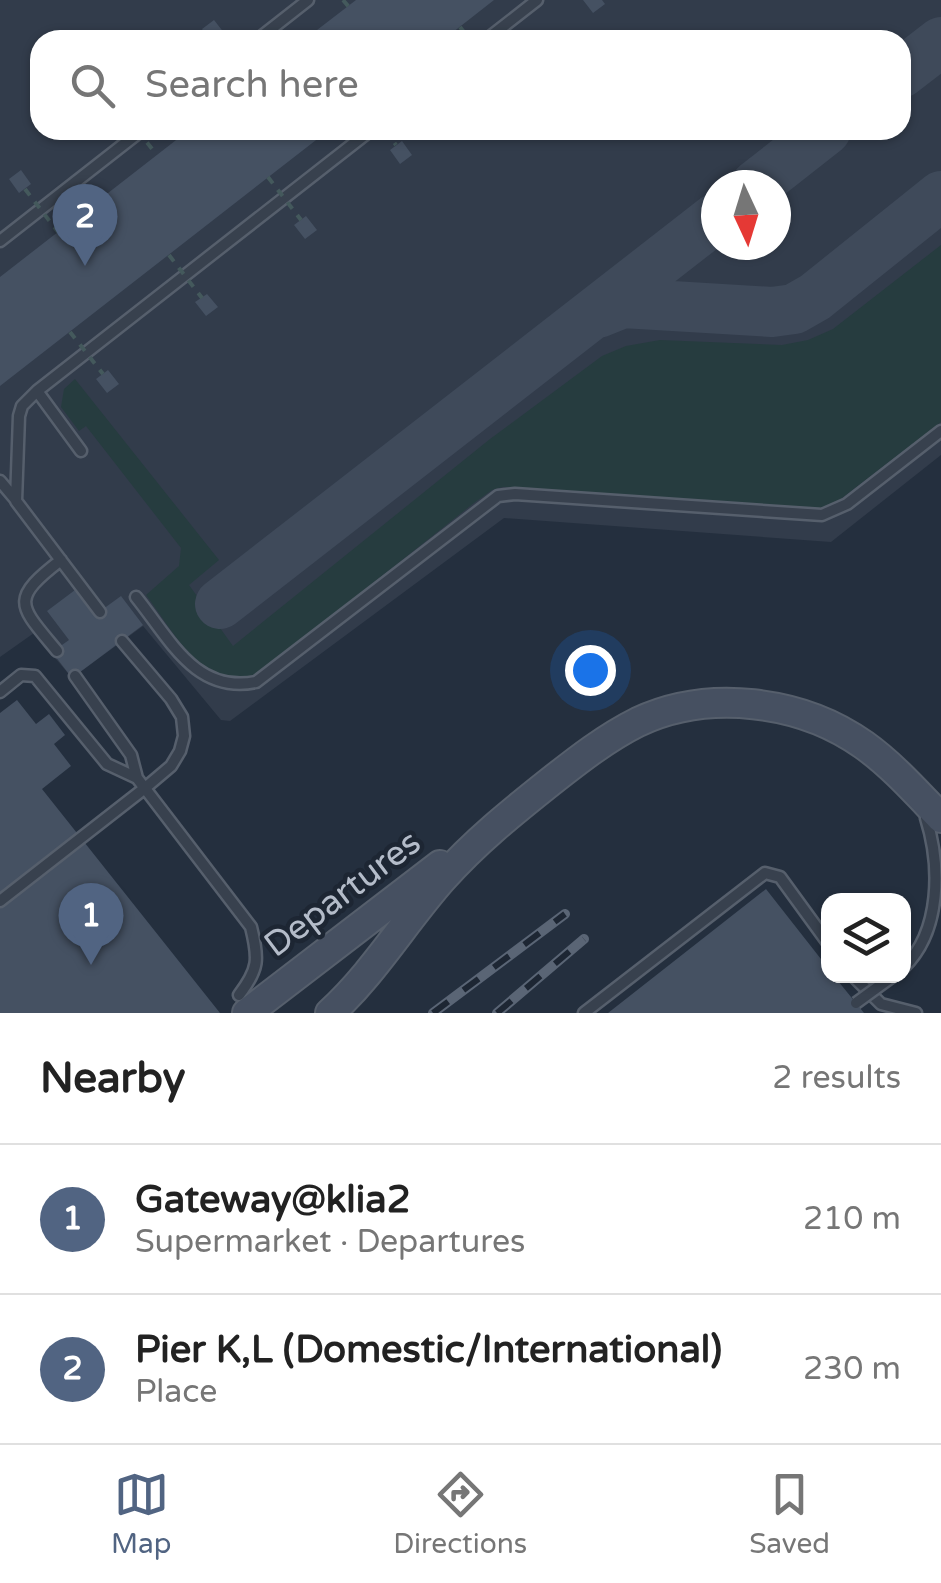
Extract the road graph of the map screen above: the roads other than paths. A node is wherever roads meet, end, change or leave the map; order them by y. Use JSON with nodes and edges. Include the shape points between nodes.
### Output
{"nodes":[{"id":1,"x":308,"y":0,"type":"edge"},
{"id":2,"x":537,"y":0,"type":"edge"},
{"id":3,"x":270,"y":30,"type":"edge"},
{"id":4,"x":499,"y":30,"type":"edge"},
{"id":5,"x":127,"y":140,"type":"edge"},
{"id":6,"x":357,"y":140,"type":"edge"},
{"id":7,"x":0,"y":241,"type":"edge"},
{"id":8,"x":37,"y":391,"type":"junction"},
{"id":9,"x":941,"y":431,"type":"edge"},
{"id":10,"x":80,"y":451,"type":"dead end"},
{"id":11,"x":0,"y":481,"type":"edge"},
{"id":12,"x":16,"y":501,"type":"junction"},
{"id":13,"x":61,"y":560,"type":"junction"},
{"id":14,"x":136,"y":598,"type":"dead end"},
{"id":15,"x":100,"y":612,"type":"dead end"},
{"id":16,"x":122,"y":641,"type":"dead end"},
{"id":17,"x":57,"y":652,"type":"dead end"},
{"id":18,"x":76,"y":676,"type":"dead end"},
{"id":19,"x":0,"y":692,"type":"edge"},
{"id":20,"x":884,"y":760,"type":"junction"},
{"id":21,"x":137,"y":778,"type":"junction"},
{"id":22,"x":145,"y":788,"type":"junction"},
{"id":23,"x":941,"y":818,"type":"edge"},
{"id":24,"x":484,"y":834,"type":"junction"},
{"id":25,"x":0,"y":900,"type":"edge"},
{"id":26,"x":821,"y":933,"type":"edge"},
{"id":27,"x":911,"y":958,"type":"edge"},
{"id":28,"x":860,"y":983,"type":"edge"},
{"id":29,"x":884,"y":983,"type":"edge"},
{"id":30,"x":243,"y":1004,"type":"edge"},
{"id":31,"x":856,"y":1004,"type":"dead end"},
{"id":32,"x":330,"y":1013,"type":"edge"},
{"id":33,"x":584,"y":1013,"type":"edge"},
{"id":34,"x":916,"y":1013,"type":"edge"}],
"edges":[{"from":1,"to":3,"type":"lane"},
{"from":2,"to":4,"type":"lane"},
{"from":5,"to":7,"type":"lane"},
{"from":6,"to":8,"type":"lane"},
{"from":8,"to":10,"type":"lane"},
{"from":8,"to":12,"type":"lane","via":[[19,416]]},
{"from":9,"to":14,"type":"lane","via":[[822,516],[498,496],[256,682],[202,676]]},
{"from":11,"to":12,"type":"lane"},
{"from":12,"to":13,"type":"lane"},
{"from":13,"to":15,"type":"lane"},
{"from":13,"to":17,"type":"lane","via":[[32,582],[24,605]]},
{"from":16,"to":22,"type":"lane","via":[[182,717],[184,736],[172,766]]},
{"from":18,"to":21,"type":"lane","via":[[131,755]]},
{"from":19,"to":21,"type":"lane","via":[[21,675],[35,676],[107,764]]},
{"from":20,"to":23,"type":"main road"},
{"from":20,"to":24,"type":"main road","via":[[840,731],[784,710],[695,705],[617,733]]},
{"from":20,"to":27,"type":"lane","via":[[921,807],[940,874],[932,929]]},
{"from":21,"to":22,"type":"lane"},
{"from":22,"to":25,"type":"lane"},
{"from":22,"to":30,"type":"lane","via":[[251,927],[255,974]]},
{"from":24,"to":30,"type":"main road","name":"Departures"},
{"from":24,"to":32,"type":"main road"},
{"from":26,"to":33,"type":"lane","via":[[780,877],[766,873]]},
{"from":28,"to":34,"type":"lane","via":[[880,1004]]},
{"from":29,"to":31,"type":"lane","bridge":true}]}
